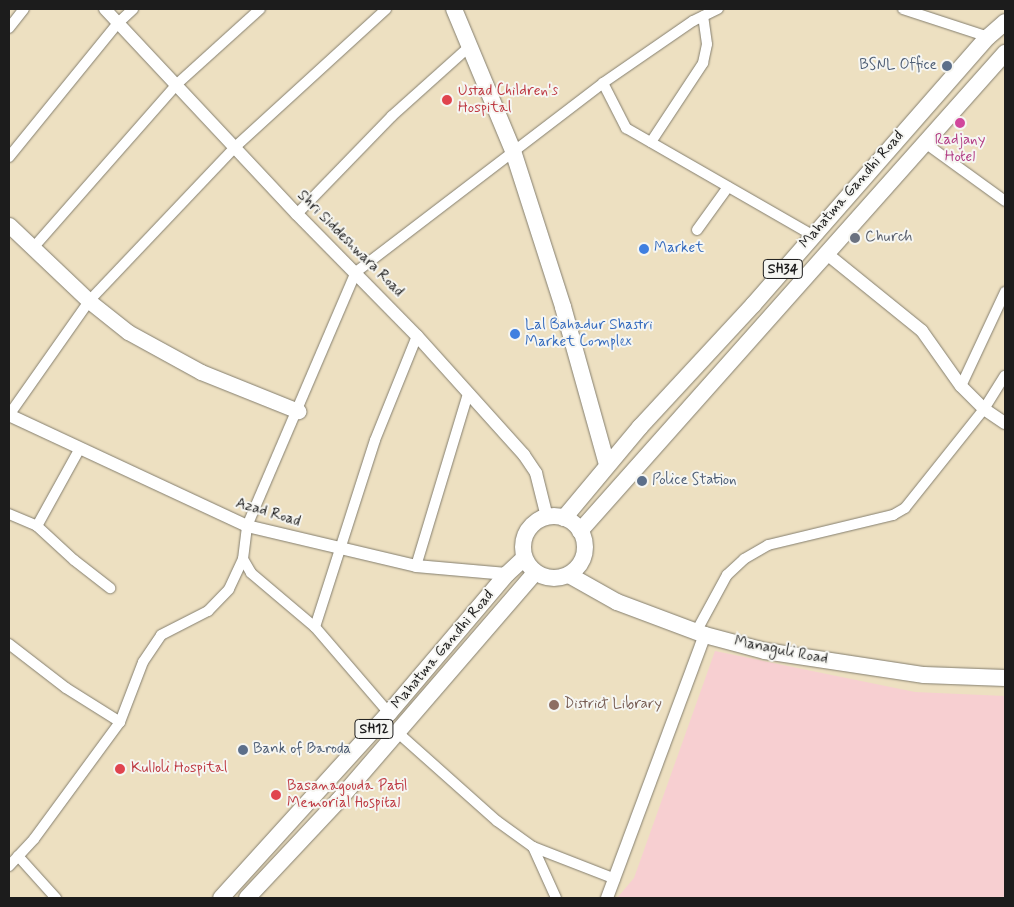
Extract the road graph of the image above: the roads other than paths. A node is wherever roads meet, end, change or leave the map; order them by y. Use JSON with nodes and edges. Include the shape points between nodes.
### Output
{"nodes":[{"id":1,"x":24,"y":9,"type":"edge"},
{"id":2,"x":105,"y":9,"type":"edge"},
{"id":3,"x":133,"y":9,"type":"edge"},
{"id":4,"x":260,"y":9,"type":"edge"},
{"id":5,"x":386,"y":9,"type":"edge"},
{"id":6,"x":454,"y":9,"type":"edge"},
{"id":7,"x":718,"y":9,"type":"edge"},
{"id":8,"x":903,"y":9,"type":"edge"},
{"id":9,"x":703,"y":16,"type":"junction"},
{"id":10,"x":1005,"y":22,"type":"edge"},
{"id":11,"x":116,"y":24,"type":"junction"},
{"id":12,"x":9,"y":28,"type":"edge"},
{"id":13,"x":988,"y":37,"type":"junction"},
{"id":14,"x":469,"y":47,"type":"junction"},
{"id":15,"x":1005,"y":53,"type":"edge"},
{"id":16,"x":603,"y":83,"type":"junction"},
{"id":17,"x":177,"y":84,"type":"junction"},
{"id":18,"x":651,"y":142,"type":"junction"},
{"id":19,"x":925,"y":143,"type":"junction"},
{"id":20,"x":234,"y":148,"type":"junction"},
{"id":21,"x":513,"y":151,"type":"junction"},
{"id":22,"x":9,"y":157,"type":"edge"},
{"id":23,"x":728,"y":187,"type":"junction"},
{"id":24,"x":1005,"y":201,"type":"edge"},
{"id":25,"x":297,"y":214,"type":"junction"},
{"id":26,"x":9,"y":225,"type":"edge"},
{"id":27,"x":698,"y":230,"type":"dead end"},
{"id":28,"x":812,"y":235,"type":"junction"},
{"id":29,"x":32,"y":248,"type":"junction"},
{"id":30,"x":827,"y":254,"type":"junction"},
{"id":31,"x":356,"y":272,"type":"junction"},
{"id":32,"x":1005,"y":292,"type":"edge"},
{"id":33,"x":89,"y":301,"type":"junction"},
{"id":34,"x":417,"y":336,"type":"junction"},
{"id":35,"x":1005,"y":376,"type":"edge"},
{"id":36,"x":961,"y":386,"type":"junction"},
{"id":37,"x":468,"y":394,"type":"junction"},
{"id":38,"x":984,"y":409,"type":"junction"},
{"id":39,"x":298,"y":411,"type":"junction"},
{"id":40,"x":9,"y":415,"type":"edge"},
{"id":41,"x":1005,"y":423,"type":"edge"},
{"id":42,"x":80,"y":448,"type":"junction"},
{"id":43,"x":607,"y":465,"type":"junction"},
{"id":44,"x":9,"y":514,"type":"edge"},
{"id":45,"x":547,"y":517,"type":"junction"},
{"id":46,"x":564,"y":518,"type":"junction"},
{"id":47,"x":37,"y":526,"type":"junction"},
{"id":48,"x":247,"y":526,"type":"junction"},
{"id":49,"x":580,"y":531,"type":"junction"},
{"id":50,"x":338,"y":549,"type":"junction"},
{"id":51,"x":524,"y":558,"type":"junction"},
{"id":52,"x":243,"y":559,"type":"junction"},
{"id":53,"x":416,"y":566,"type":"junction"},
{"id":54,"x":535,"y":573,"type":"junction"},
{"id":55,"x":507,"y":574,"type":"junction"},
{"id":56,"x":569,"y":575,"type":"junction"},
{"id":57,"x":110,"y":588,"type":"dead end"},
{"id":58,"x":315,"y":627,"type":"junction"},
{"id":59,"x":700,"y":633,"type":"junction"},
{"id":60,"x":9,"y":644,"type":"edge"},
{"id":61,"x":1005,"y":678,"type":"edge"},
{"id":62,"x":389,"y":713,"type":"junction"},
{"id":63,"x":120,"y":722,"type":"junction"},
{"id":64,"x":397,"y":732,"type":"junction"},
{"id":65,"x":533,"y":847,"type":"junction"},
{"id":66,"x":18,"y":856,"type":"junction"},
{"id":67,"x":9,"y":866,"type":"edge"},
{"id":68,"x":615,"y":879,"type":"junction"},
{"id":69,"x":56,"y":898,"type":"edge"},
{"id":70,"x":221,"y":898,"type":"edge"},
{"id":71,"x":247,"y":898,"type":"edge"},
{"id":72,"x":556,"y":898,"type":"edge"},
{"id":73,"x":607,"y":898,"type":"edge"}],
"edges":[{"from":1,"to":12,"type":"street"},
{"from":2,"to":11,"type":"street","name":"Shri Siddeshwara Road"},
{"from":3,"to":11,"type":"street"},
{"from":4,"to":17,"type":"street"},
{"from":5,"to":20,"type":"street"},
{"from":6,"to":14,"type":"main road"},
{"from":7,"to":9,"type":"street"},
{"from":8,"to":13,"type":"street"},
{"from":9,"to":16,"type":"street"},
{"from":9,"to":18,"type":"street","via":[[707,44],[703,63]]},
{"from":10,"to":13,"type":"main road","name":"Mahatma Gandhi Road","number":"SH34"},
{"from":11,"to":17,"type":"street","name":"Shri Siddeshwara Road"},
{"from":11,"to":22,"type":"street"},
{"from":13,"to":28,"type":"main road","name":"Mahatma Gandhi Road","number":"SH34"},
{"from":14,"to":21,"type":"main road"},
{"from":14,"to":25,"type":"street","via":[[392,116]]},
{"from":15,"to":19,"type":"main road","name":"Mahatma Gandhi Road","number":"SH34"},
{"from":16,"to":18,"type":"street","via":[[626,128]]},
{"from":16,"to":21,"type":"street"},
{"from":17,"to":20,"type":"street","name":"Shri Siddeshwara Road"},
{"from":17,"to":29,"type":"street"},
{"from":18,"to":23,"type":"street"},
{"from":19,"to":24,"type":"street"},
{"from":19,"to":30,"type":"main road","name":"Mahatma Gandhi Road","number":"SH34"},
{"from":20,"to":25,"type":"street","name":"Shri Siddeshwara Road"},
{"from":20,"to":33,"type":"street"},
{"from":21,"to":31,"type":"street"},
{"from":21,"to":43,"type":"main road","via":[[564,307]]},
{"from":23,"to":27,"type":"street"},
{"from":23,"to":28,"type":"street"},
{"from":25,"to":31,"type":"street","name":"Shri Siddeshwara Road"},
{"from":26,"to":29,"type":"main road"},
{"from":28,"to":43,"type":"main road","name":"Mahatma Gandhi Road","number":"SH34","via":[[753,305]]},
{"from":29,"to":33,"type":"main road"},
{"from":30,"to":36,"type":"street","via":[[922,331]]},
{"from":30,"to":49,"type":"main road","name":"Mahatma Gandhi Road","number":"SH34"},
{"from":31,"to":34,"type":"street","name":"Shri Siddeshwara Road"},
{"from":31,"to":39,"type":"street"},
{"from":32,"to":36,"type":"street"},
{"from":33,"to":39,"type":"main road","via":[[128,332],[201,372]]},
{"from":33,"to":40,"type":"street"},
{"from":34,"to":37,"type":"street","name":"Shri Siddeshwara Road"},
{"from":34,"to":50,"type":"street","via":[[378,431]]},
{"from":35,"to":38,"type":"street"},
{"from":36,"to":38,"type":"street"},
{"from":37,"to":45,"type":"street","name":"Shri Siddeshwara Road","via":[[536,473]]},
{"from":37,"to":53,"type":"street"},
{"from":38,"to":41,"type":"street"},
{"from":38,"to":59,"type":"street","via":[[905,508],[893,515],[768,544],[744,559],[727,575]]},
{"from":39,"to":48,"type":"street"},
{"from":40,"to":42,"type":"street","name":"Azad Road"},
{"from":42,"to":47,"type":"street"},
{"from":42,"to":48,"type":"street","name":"Azad Road"},
{"from":43,"to":46,"type":"main road","name":"Mahatma Gandhi Road","number":"SH34"},
{"from":44,"to":47,"type":"street"},
{"from":45,"to":46,"type":"main road"},
{"from":45,"to":51,"type":"main road","via":[[527,532]]},
{"from":46,"to":49,"type":"main road"},
{"from":47,"to":57,"type":"street"},
{"from":48,"to":50,"type":"street","name":"Azad Road"},
{"from":48,"to":52,"type":"street"},
{"from":49,"to":56,"type":"main road","via":[[584,555],[579,566]]},
{"from":50,"to":53,"type":"street","name":"Azad Road"},
{"from":50,"to":58,"type":"street"},
{"from":51,"to":54,"type":"main road"},
{"from":51,"to":55,"type":"main road","name":"Mahatma Gandhi Road","number":"SH12"},
{"from":52,"to":58,"type":"street","via":[[251,573]]},
{"from":52,"to":63,"type":"street","via":[[229,589],[208,612],[161,635],[143,662]]},
{"from":53,"to":55,"type":"street","name":"Azad Road"},
{"from":54,"to":56,"type":"main road","via":[[546,578]]},
{"from":54,"to":64,"type":"main road","name":"Mahatma Gandhi Road","number":"SH12"},
{"from":55,"to":62,"type":"main road","name":"Mahatma Gandhi Road","number":"SH12"},
{"from":56,"to":59,"type":"main road","name":"Managuli Road","via":[[617,602]]},
{"from":58,"to":62,"type":"street"},
{"from":59,"to":61,"type":"main road","name":"Managuli Road","via":[[765,651],[924,675]]},
{"from":59,"to":68,"type":"street"},
{"from":60,"to":63,"type":"street","via":[[66,688]]},
{"from":62,"to":70,"type":"main road","name":"Mahatma Gandhi Road","number":"SH12"},
{"from":63,"to":66,"type":"street"},
{"from":64,"to":65,"type":"street","via":[[497,820]]},
{"from":64,"to":71,"type":"main road","name":"Mahatma Gandhi Road","number":"SH12"},
{"from":65,"to":68,"type":"street"},
{"from":65,"to":72,"type":"street"},
{"from":66,"to":67,"type":"street"},
{"from":66,"to":69,"type":"street"},
{"from":68,"to":73,"type":"street"}]}
